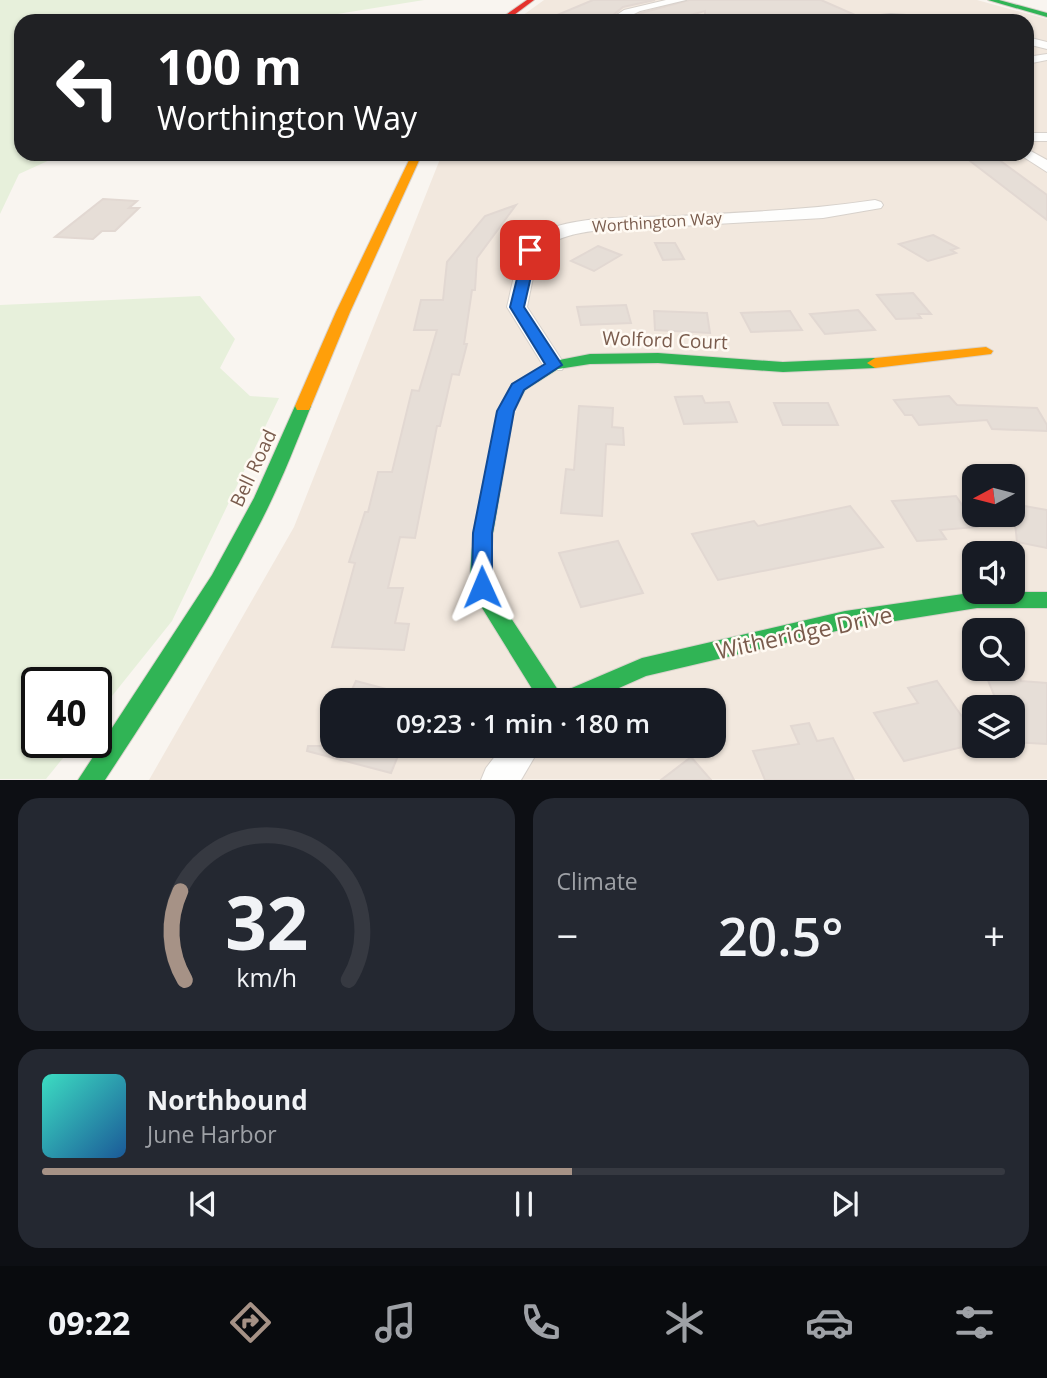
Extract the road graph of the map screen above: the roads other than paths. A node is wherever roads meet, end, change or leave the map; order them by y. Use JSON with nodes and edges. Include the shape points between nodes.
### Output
{"nodes":[{"id":1,"x":531,"y":0,"type":"edge"},
{"id":2,"x":681,"y":0,"type":"edge"},
{"id":3,"x":991,"y":0,"type":"edge"},
{"id":4,"x":511,"y":14,"type":"edge"},
{"id":5,"x":623,"y":14,"type":"edge"},
{"id":6,"x":1047,"y":15,"type":"edge"},
{"id":7,"x":414,"y":161,"type":"edge"},
{"id":8,"x":874,"y":205,"type":"dead end"},
{"id":9,"x":986,"y":351,"type":"dead end"},
{"id":10,"x":554,"y":365,"type":"junction"},
{"id":11,"x":1047,"y":600,"type":"edge"},
{"id":12,"x":544,"y":688,"type":"edge"},
{"id":13,"x":595,"y":688,"type":"edge"},
{"id":14,"x":515,"y":758,"type":"edge"},
{"id":15,"x":90,"y":779,"type":"edge"},
{"id":16,"x":499,"y":779,"type":"edge"}],
"edges":[{"from":1,"to":4,"type":"street"},
{"from":2,"to":5,"type":"street"},
{"from":3,"to":6,"type":"street"},
{"from":7,"to":15,"type":"street","name":"Bell Road","via":[[237,550],[178,650]]},
{"from":8,"to":10,"type":"street","name":"Worthington Way","via":[[823,213],[563,229],[542,239],[530,250],[517,307]]},
{"from":9,"to":10,"type":"street","name":"Wolford Court","via":[[891,362],[783,367],[658,358],[590,359]]},
{"from":10,"to":12,"type":"street","name":"Wolford Court","via":[[518,387],[506,411],[480,574],[486,597]]},
{"from":11,"to":13,"type":"street","name":"Witheridge Drive","via":[[977,600],[845,620],[642,667]]},
{"from":14,"to":16,"type":"street"}]}
